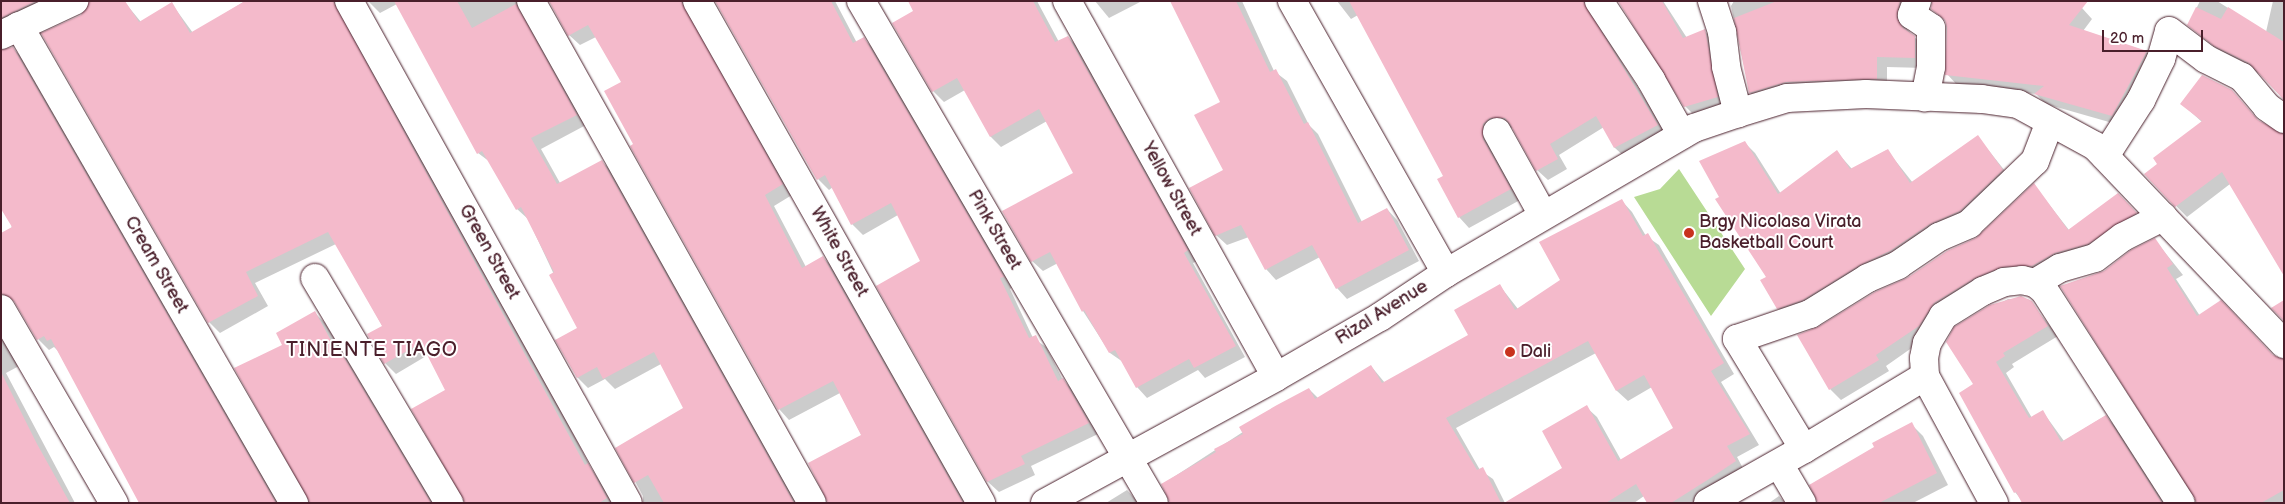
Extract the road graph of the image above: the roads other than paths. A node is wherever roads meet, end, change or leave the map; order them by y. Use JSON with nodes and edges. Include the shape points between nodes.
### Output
{"nodes":[{"id":1,"x":74,"y":1,"type":"edge"},
{"id":2,"x":349,"y":1,"type":"edge"},
{"id":3,"x":531,"y":1,"type":"edge"},
{"id":4,"x":697,"y":1,"type":"edge"},
{"id":5,"x":861,"y":1,"type":"edge"},
{"id":6,"x":1066,"y":1,"type":"edge"},
{"id":7,"x":1292,"y":1,"type":"edge"},
{"id":8,"x":1599,"y":1,"type":"edge"},
{"id":9,"x":1712,"y":1,"type":"edge"},
{"id":10,"x":1917,"y":1,"type":"edge"},
{"id":11,"x":10,"y":31,"type":"edge"},
{"id":12,"x":1925,"y":97,"type":"junction"},
{"id":13,"x":1738,"y":114,"type":"junction"},
{"id":14,"x":2284,"y":119,"type":"edge"},
{"id":15,"x":2050,"y":122,"type":"junction"},
{"id":16,"x":1497,"y":132,"type":"dead end"},
{"id":17,"x":1682,"y":135,"type":"junction"},
{"id":18,"x":2105,"y":156,"type":"junction"},
{"id":19,"x":1543,"y":215,"type":"junction"},
{"id":20,"x":2163,"y":217,"type":"junction"},
{"id":21,"x":1446,"y":273,"type":"junction"},
{"id":22,"x":315,"y":278,"type":"dead end"},
{"id":23,"x":2035,"y":283,"type":"junction"},
{"id":24,"x":1,"y":309,"type":"edge"},
{"id":25,"x":2284,"y":344,"type":"edge"},
{"id":26,"x":1925,"y":376,"type":"junction"},
{"id":27,"x":1276,"y":377,"type":"junction"},
{"id":28,"x":1804,"y":449,"type":"junction"},
{"id":29,"x":1127,"y":460,"type":"junction"},
{"id":30,"x":1779,"y":464,"type":"junction"},
{"id":31,"x":114,"y":503,"type":"edge"},
{"id":32,"x":294,"y":503,"type":"edge"},
{"id":33,"x":449,"y":503,"type":"edge"},
{"id":34,"x":628,"y":503,"type":"edge"},
{"id":35,"x":812,"y":503,"type":"edge"},
{"id":36,"x":980,"y":503,"type":"edge"},
{"id":37,"x":1045,"y":503,"type":"edge"},
{"id":38,"x":1154,"y":503,"type":"edge"},
{"id":39,"x":1708,"y":503,"type":"edge"},
{"id":40,"x":1802,"y":503,"type":"edge"},
{"id":41,"x":1994,"y":503,"type":"edge"},
{"id":42,"x":2181,"y":503,"type":"edge"}],
"edges":[{"from":1,"to":11,"type":"street"},
{"from":2,"to":34,"type":"street","name":"Green Street"},
{"from":3,"to":35,"type":"street"},
{"from":4,"to":36,"type":"street","name":"White Street"},
{"from":5,"to":29,"type":"street","name":"Pink Street"},
{"from":6,"to":27,"type":"street","name":"Yellow Street"},
{"from":7,"to":21,"type":"street","name":"Rizal Avenue"},
{"from":8,"to":17,"type":"street","via":[[1652,80]]},
{"from":9,"to":13,"type":"street","via":[[1722,32],[1726,67]]},
{"from":10,"to":12,"type":"street","via":[[1912,15],[1931,28],[1931,67]]},
{"from":11,"to":32,"type":"street","name":"Cream Street"},
{"from":12,"to":13,"type":"street","via":[[1866,94],[1787,98]]},
{"from":12,"to":15,"type":"street","via":[[2018,104]]},
{"from":13,"to":17,"type":"street"},
{"from":14,"to":18,"type":"street","via":[[2267,108],[2242,77],[2206,59],[2169,31],[2161,59],[2141,100]]},
{"from":15,"to":18,"type":"street","via":[[2095,146]]},
{"from":15,"to":28,"type":"street","via":[[2035,161],[1969,224],[1939,237],[1898,265],[1868,278],[1810,314],[1737,339]]},
{"from":16,"to":19,"type":"street"},
{"from":17,"to":19,"type":"street"},
{"from":18,"to":20,"type":"street"},
{"from":19,"to":21,"type":"street"},
{"from":20,"to":23,"type":"street","via":[[2123,237],[2095,258],[2060,268]]},
{"from":20,"to":25,"type":"street"},
{"from":21,"to":27,"type":"street","name":"Rizal Avenue","via":[[1380,317]]},
{"from":22,"to":33,"type":"street"},
{"from":23,"to":26,"type":"street","via":[[2004,282],[1943,316],[1927,342]]},
{"from":23,"to":42,"type":"street","via":[[2044,290],[2081,344]]},
{"from":24,"to":31,"type":"street"},
{"from":26,"to":28,"type":"street"},
{"from":26,"to":41,"type":"street"},
{"from":27,"to":29,"type":"street","name":"Rizal Avenue"},
{"from":28,"to":30,"type":"street"},
{"from":29,"to":37,"type":"street","name":"Rizal Avenue"},
{"from":29,"to":38,"type":"street","name":"Pink Street"},
{"from":30,"to":39,"type":"street"},
{"from":30,"to":40,"type":"street"}]}
